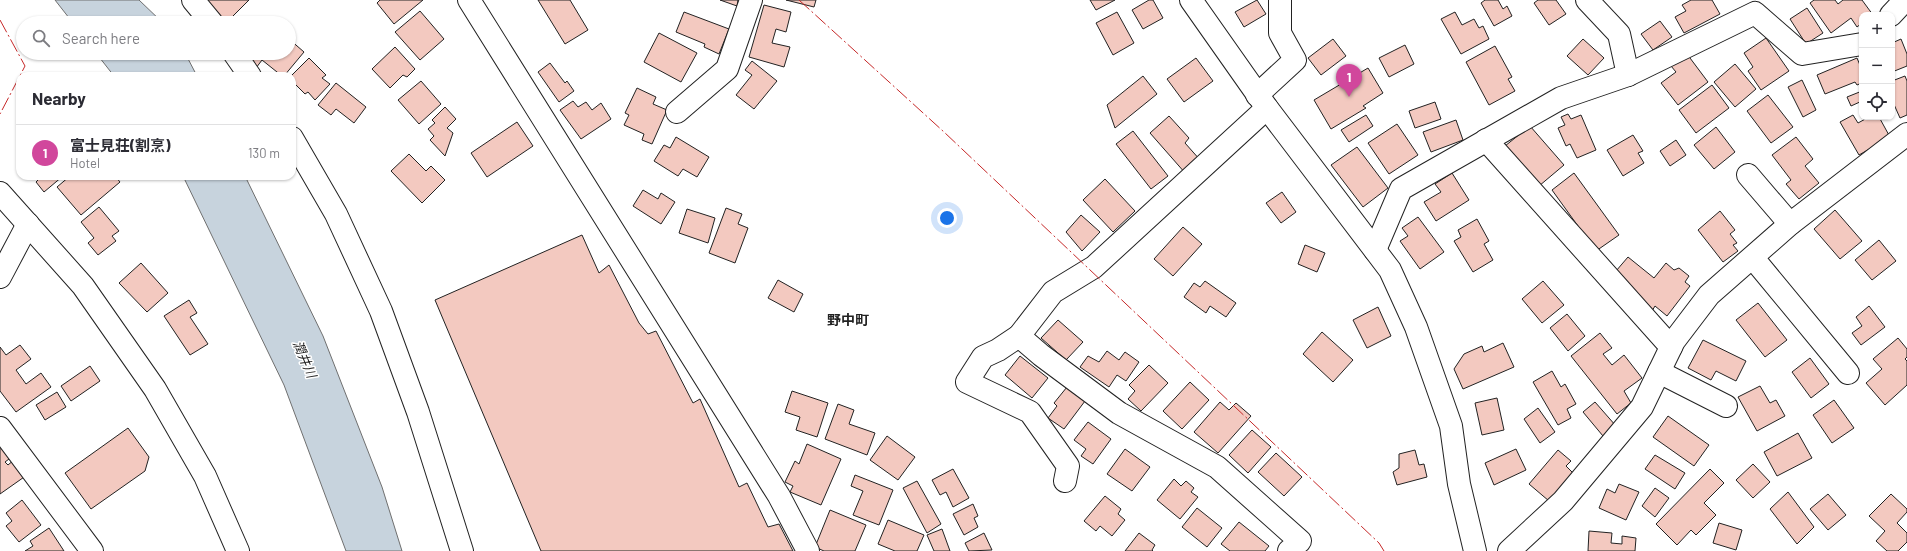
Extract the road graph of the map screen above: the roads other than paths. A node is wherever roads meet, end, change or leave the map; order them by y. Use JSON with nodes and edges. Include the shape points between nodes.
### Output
{"nodes":[{"id":1,"x":193,"y":0,"type":"edge"},
{"id":2,"x":469,"y":0,"type":"edge"},
{"id":3,"x":751,"y":0,"type":"edge"},
{"id":4,"x":1191,"y":0,"type":"edge"},
{"id":5,"x":1280,"y":0,"type":"edge"},
{"id":6,"x":1587,"y":0,"type":"edge"},
{"id":7,"x":1905,"y":0,"type":"edge"},
{"id":8,"x":1749,"y":7,"type":"edge"},
{"id":9,"x":1894,"y":12,"type":"edge"},
{"id":10,"x":206,"y":16,"type":"edge"},
{"id":11,"x":1859,"y":44,"type":"edge"},
{"id":12,"x":239,"y":60,"type":"edge"},
{"id":13,"x":247,"y":72,"type":"edge"},
{"id":14,"x":1628,"y":75,"type":"junction"},
{"id":15,"x":1262,"y":102,"type":"junction"},
{"id":16,"x":677,"y":112,"type":"dead end"},
{"id":17,"x":1907,"y":134,"type":"edge"},
{"id":18,"x":1486,"y":140,"type":"junction"},
{"id":19,"x":296,"y":145,"type":"edge"},
{"id":20,"x":1748,"y":175,"type":"dead end"},
{"id":21,"x":14,"y":208,"type":"edge"},
{"id":22,"x":1790,"y":224,"type":"junction"},
{"id":23,"x":1375,"y":250,"type":"junction"},
{"id":24,"x":1753,"y":258,"type":"junction"},
{"id":25,"x":0,"y":277,"type":"edge"},
{"id":26,"x":1019,"y":336,"type":"junction"},
{"id":27,"x":1671,"y":346,"type":"junction"},
{"id":28,"x":1659,"y":372,"type":"junction"},
{"id":29,"x":1848,"y":373,"type":"dead end"},
{"id":30,"x":1726,"y":406,"type":"dead end"},
{"id":31,"x":0,"y":428,"type":"edge"},
{"id":32,"x":1065,"y":481,"type":"dead end"},
{"id":33,"x":92,"y":551,"type":"edge"},
{"id":34,"x":238,"y":551,"type":"edge"},
{"id":35,"x":462,"y":551,"type":"edge"},
{"id":36,"x":808,"y":551,"type":"edge"},
{"id":37,"x":1289,"y":551,"type":"edge"},
{"id":38,"x":1475,"y":551,"type":"edge"},
{"id":39,"x":1509,"y":551,"type":"edge"}],
"edges":[{"from":1,"to":10,"type":"street"},
{"from":2,"to":36,"type":"street","via":[[780,496]]},
{"from":3,"to":16,"type":"street","via":[[727,69]]},
{"from":4,"to":15,"type":"street"},
{"from":5,"to":15,"type":"street","via":[[1280,32],[1295,60]]},
{"from":6,"to":14,"type":"street","via":[[1619,34]]},
{"from":7,"to":9,"type":"street"},
{"from":8,"to":11,"type":"street","via":[[1802,54]]},
{"from":8,"to":14,"type":"street"},
{"from":12,"to":13,"type":"street"},
{"from":14,"to":18,"type":"street","via":[[1561,98]]},
{"from":15,"to":23,"type":"street"},
{"from":15,"to":26,"type":"street","via":[[1094,267],[1053,292]]},
{"from":17,"to":22,"type":"street"},
{"from":18,"to":23,"type":"street","via":[[1401,189]]},
{"from":18,"to":27,"type":"street"},
{"from":19,"to":35,"type":"street","via":[[336,214],[381,311],[418,412]]},
{"from":20,"to":22,"type":"street"},
{"from":21,"to":25,"type":"street"},
{"from":21,"to":34,"type":"street","via":[[83,286],[155,389],[204,476]]},
{"from":22,"to":24,"type":"street"},
{"from":23,"to":38,"type":"street","via":[[1390,270],[1416,327],[1451,426],[1459,484]]},
{"from":24,"to":27,"type":"street","via":[[1709,295]]},
{"from":24,"to":29,"type":"street"},
{"from":26,"to":32,"type":"street","via":[[983,357],[967,382],[1030,412],[1068,466]]},
{"from":26,"to":37,"type":"street","via":[[1119,413],[1217,467],[1300,541]]},
{"from":27,"to":28,"type":"street"},
{"from":28,"to":30,"type":"street"},
{"from":28,"to":39,"type":"street","via":[[1637,413],[1563,501]]},
{"from":31,"to":33,"type":"street"}]}
